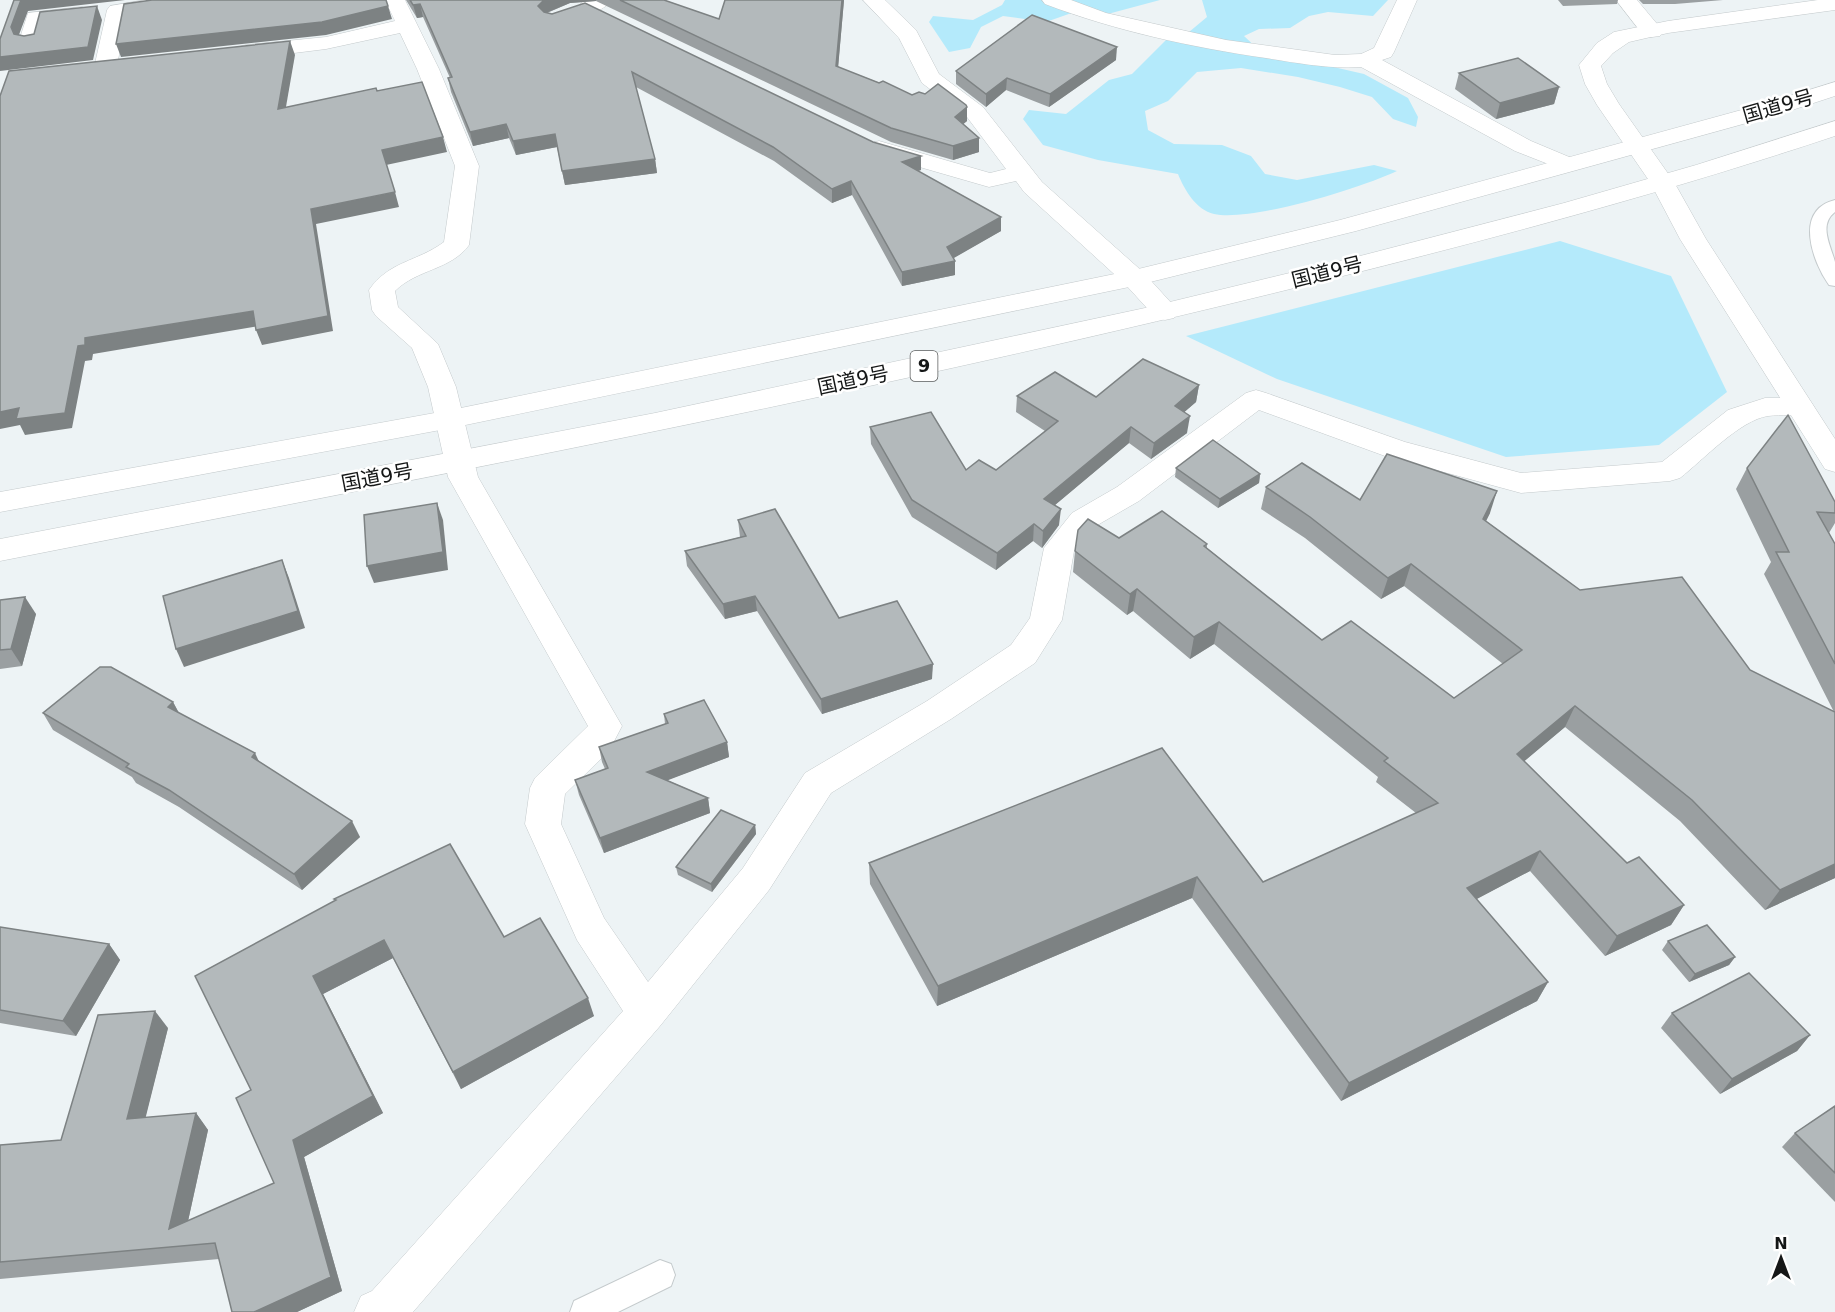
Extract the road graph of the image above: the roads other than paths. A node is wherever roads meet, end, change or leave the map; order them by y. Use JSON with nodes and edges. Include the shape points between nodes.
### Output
{"nodes":[{"id":1,"x":191,"y":0,"type":"edge"},
{"id":2,"x":873,"y":0,"type":"edge"},
{"id":3,"x":1052,"y":0,"type":"edge"},
{"id":4,"x":1407,"y":0,"type":"edge"},
{"id":5,"x":1626,"y":0,"type":"edge"},
{"id":6,"x":1835,"y":4,"type":"edge"},
{"id":7,"x":117,"y":10,"type":"junction"},
{"id":8,"x":401,"y":12,"type":"edge"},
{"id":9,"x":1652,"y":31,"type":"junction"},
{"id":10,"x":30,"y":40,"type":"edge"},
{"id":11,"x":222,"y":55,"type":"edge"},
{"id":12,"x":1365,"y":60,"type":"junction"},
{"id":13,"x":163,"y":61,"type":"edge"},
{"id":14,"x":105,"y":68,"type":"junction"},
{"id":15,"x":83,"y":70,"type":"edge"},
{"id":16,"x":1835,"y":89,"type":"edge"},
{"id":17,"x":1835,"y":128,"type":"edge"},
{"id":18,"x":861,"y":139,"type":"edge"},
{"id":19,"x":1637,"y":144,"type":"junction"},
{"id":20,"x":1566,"y":164,"type":"junction"},
{"id":21,"x":1022,"y":172,"type":"junction"},
{"id":22,"x":1662,"y":182,"type":"junction"},
{"id":23,"x":1835,"y":205,"type":"edge"},
{"id":24,"x":1134,"y":278,"type":"junction"},
{"id":25,"x":1835,"y":281,"type":"edge"},
{"id":26,"x":1165,"y":312,"type":"junction"},
{"id":27,"x":1800,"y":406,"type":"junction"},
{"id":28,"x":451,"y":419,"type":"junction"},
{"id":29,"x":458,"y":461,"type":"junction"},
{"id":30,"x":1835,"y":462,"type":"edge"},
{"id":31,"x":0,"y":502,"type":"edge"},
{"id":32,"x":0,"y":550,"type":"edge"},
{"id":33,"x":646,"y":1013,"type":"junction"},
{"id":34,"x":660,"y":1275,"type":"dead end"},
{"id":35,"x":377,"y":1312,"type":"edge"},
{"id":36,"x":585,"y":1312,"type":"edge"}],
"edges":[{"from":1,"to":7,"type":"main road"},
{"from":2,"to":21,"type":"main road","via":[[908,35],[930,78],[975,112]]},
{"from":3,"to":12,"type":"main road","via":[[1100,18],[1226,46],[1335,62]]},
{"from":4,"to":12,"type":"main road","via":[[1383,52]]},
{"from":5,"to":9,"type":"main road"},
{"from":6,"to":9,"type":"main road"},
{"from":7,"to":10,"type":"main road","via":[[35,17]]},
{"from":7,"to":14,"type":"main road"},
{"from":8,"to":11,"type":"main road","via":[[326,43]]},
{"from":8,"to":28,"type":"main road","via":[[467,166],[466,185],[456,245],[439,258],[398,274],[382,290],[385,310],[424,344]]},
{"from":9,"to":19,"type":"main road","via":[[1622,37],[1590,65],[1608,105]]},
{"from":12,"to":20,"type":"main road","via":[[1523,146]]},
{"from":13,"to":14,"type":"main road"},
{"from":14,"to":15,"type":"main road"},
{"from":16,"to":19,"type":"main road","name":"国道9号","number":"9"},
{"from":17,"to":22,"type":"main road","name":"国道9号","number":"9"},
{"from":18,"to":21,"type":"main road","via":[[882,149],[989,180]]},
{"from":19,"to":20,"type":"main road","name":"国道9号","number":"9"},
{"from":19,"to":22,"type":"main road"},
{"from":20,"to":24,"type":"main road","name":"国道9号","number":"9","via":[[1347,226]]},
{"from":21,"to":24,"type":"main road","via":[[1033,187]]},
{"from":22,"to":26,"type":"main road","name":"国道9号","number":"9","via":[[1412,251]]},
{"from":22,"to":27,"type":"main road","via":[[1693,239]]},
{"from":23,"to":25,"type":"lane","via":[[1828,208],[1818,223],[1819,247]]},
{"from":24,"to":26,"type":"main road"},
{"from":24,"to":28,"type":"main road","name":"国道9号","number":"9"},
{"from":26,"to":29,"type":"main road","name":"国道9号","number":"9","via":[[941,363]]},
{"from":27,"to":30,"type":"main road"},
{"from":27,"to":33,"type":"main road","via":[[1765,406],[1738,416],[1670,471],[1521,483],[1395,449],[1256,399],[1128,494],[1083,520],[1059,548],[1046,620],[1023,654],[818,783],[756,879]]},
{"from":28,"to":29,"type":"main road"},
{"from":28,"to":31,"type":"main road","name":"国道9号","number":"9"},
{"from":29,"to":32,"type":"main road","name":"国道9号","number":"9"},
{"from":29,"to":33,"type":"main road","via":[[463,477],[605,726],[597,741],[548,788],[543,824],[590,928]]},
{"from":33,"to":35,"type":"main road","via":[[388,1307]]},
{"from":34,"to":36,"type":"lane"}]}
